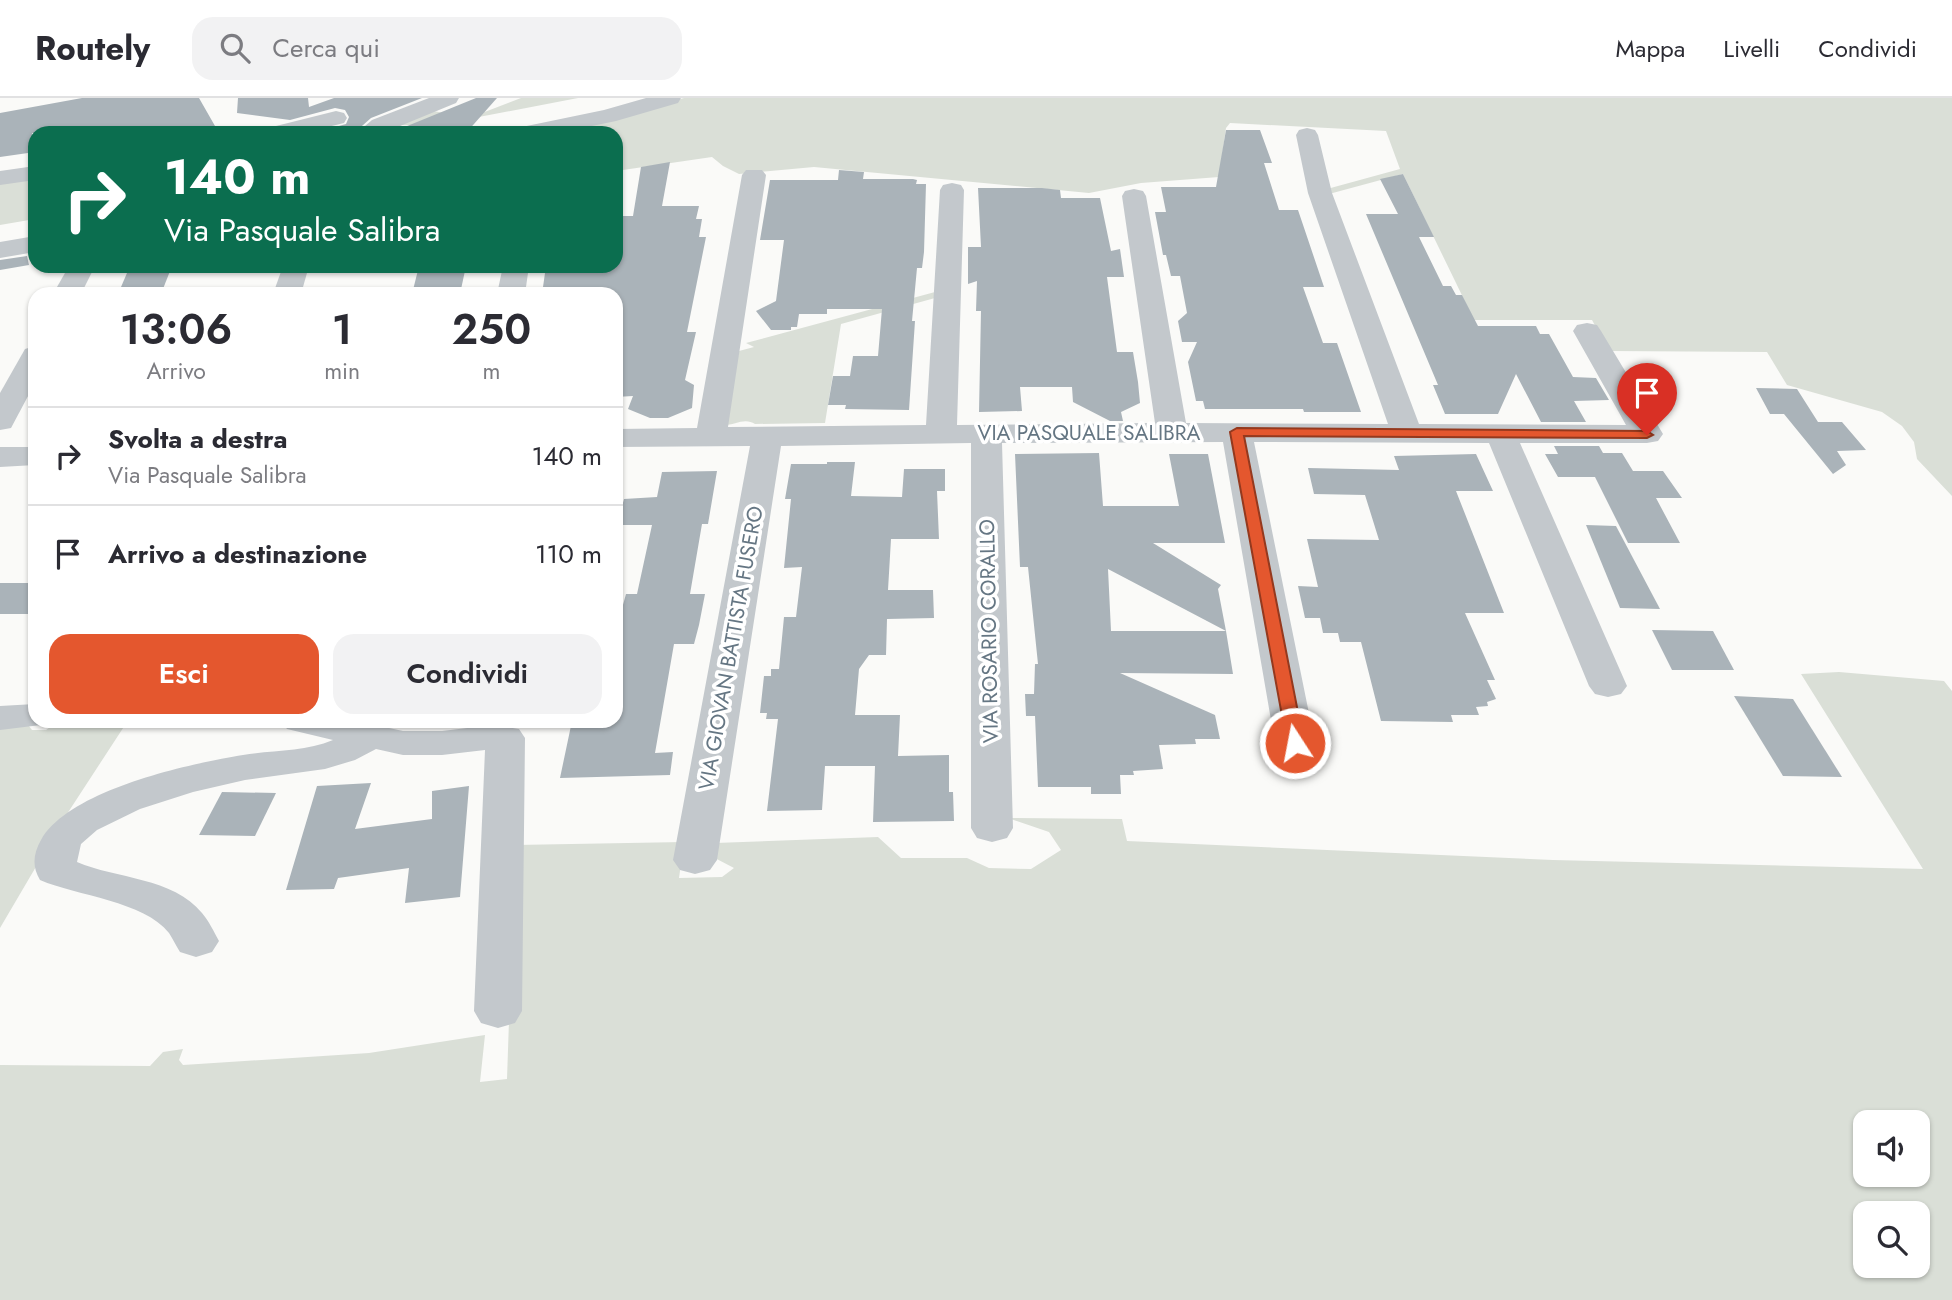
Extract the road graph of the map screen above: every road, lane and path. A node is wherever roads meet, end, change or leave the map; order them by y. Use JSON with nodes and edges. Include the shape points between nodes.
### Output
{"nodes":[{"id":1,"x":448,"y":98,"type":"edge"},
{"id":2,"x":670,"y":98,"type":"edge"},
{"id":3,"x":310,"y":104,"type":"dead end"},
{"id":4,"x":304,"y":126,"type":"edge"},
{"id":5,"x":378,"y":126,"type":"edge"},
{"id":6,"x":561,"y":126,"type":"edge"},
{"id":7,"x":1307,"y":135,"type":"dead end"},
{"id":8,"x":28,"y":174,"type":"edge"},
{"id":9,"x":754,"y":175,"type":"dead end"},
{"id":10,"x":0,"y":178,"type":"edge"},
{"id":11,"x":952,"y":190,"type":"dead end"},
{"id":12,"x":1134,"y":196,"type":"dead end"},
{"id":13,"x":28,"y":245,"type":"edge"},
{"id":14,"x":0,"y":250,"type":"edge"},
{"id":15,"x":1587,"y":331,"type":"dead end"},
{"id":16,"x":28,"y":368,"type":"edge"},
{"id":17,"x":0,"y":421,"type":"edge"},
{"id":18,"x":1172,"y":432,"type":"junction"},
{"id":19,"x":1237,"y":432,"type":"junction"},
{"id":20,"x":986,"y":433,"type":"junction"},
{"id":21,"x":1407,"y":433,"type":"junction"},
{"id":22,"x":941,"y":434,"type":"junction"},
{"id":23,"x":1501,"y":434,"type":"junction"},
{"id":24,"x":767,"y":436,"type":"junction"},
{"id":25,"x":711,"y":437,"type":"junction"},
{"id":26,"x":623,"y":438,"type":"edge"},
{"id":27,"x":28,"y":456,"type":"edge"},
{"id":28,"x":0,"y":457,"type":"edge"},
{"id":29,"x":1608,"y":686,"type":"dead end"},
{"id":30,"x":28,"y":716,"type":"edge"},
{"id":31,"x":0,"y":718,"type":"edge"},
{"id":32,"x":333,"y":728,"type":"edge"},
{"id":33,"x":369,"y":736,"type":"junction"},
{"id":34,"x":1295,"y":743,"type":"dead end"},
{"id":35,"x":992,"y":828,"type":"dead end"},
{"id":36,"x":695,"y":860,"type":"dead end"},
{"id":37,"x":196,"y":941,"type":"dead end"},
{"id":38,"x":498,"y":1011,"type":"dead end"}],
"edges":[{"from":1,"to":5,"type":"street"},
{"from":2,"to":6,"type":"street"},
{"from":3,"to":4,"type":"street","via":[[336,118]]},
{"from":7,"to":21,"type":"street","via":[[1320,192]]},
{"from":8,"to":10,"type":"street"},
{"from":9,"to":25,"type":"street"},
{"from":11,"to":22,"type":"street"},
{"from":12,"to":18,"type":"street"},
{"from":13,"to":14,"type":"street"},
{"from":15,"to":23,"type":"street","name":"VIA PASQUALE SALIBRA","via":[[1647,435]]},
{"from":16,"to":17,"type":"street"},
{"from":18,"to":19,"type":"street","name":"VIA PASQUALE SALIBRA"},
{"from":18,"to":20,"type":"street","name":"VIA PASQUALE SALIBRA"},
{"from":19,"to":21,"type":"street","name":"VIA PASQUALE SALIBRA"},
{"from":19,"to":34,"type":"street"},
{"from":20,"to":22,"type":"street","name":"VIA PASQUALE SALIBRA"},
{"from":20,"to":35,"type":"street","name":"VIA ROSARIO CORALLO"},
{"from":21,"to":23,"type":"street","name":"VIA PASQUALE SALIBRA"},
{"from":22,"to":24,"type":"street","name":"VIA PASQUALE SALIBRA"},
{"from":23,"to":29,"type":"street"},
{"from":24,"to":25,"type":"street","name":"VIA PASQUALE SALIBRA"},
{"from":24,"to":36,"type":"street","name":"VIA GIOVAN BATTISTA FUSERO"},
{"from":25,"to":26,"type":"street","name":"VIA PASQUALE SALIBRA"},
{"from":27,"to":28,"type":"street"},
{"from":30,"to":31,"type":"street"},
{"from":32,"to":33,"type":"street"},
{"from":33,"to":37,"type":"street","via":[[330,756],[200,776],[84,818],[68,832],[55,854],[55,870],[74,880],[154,900],[178,914],[192,928]]},
{"from":33,"to":38,"type":"street","via":[[403,743],[505,738]]}]}
